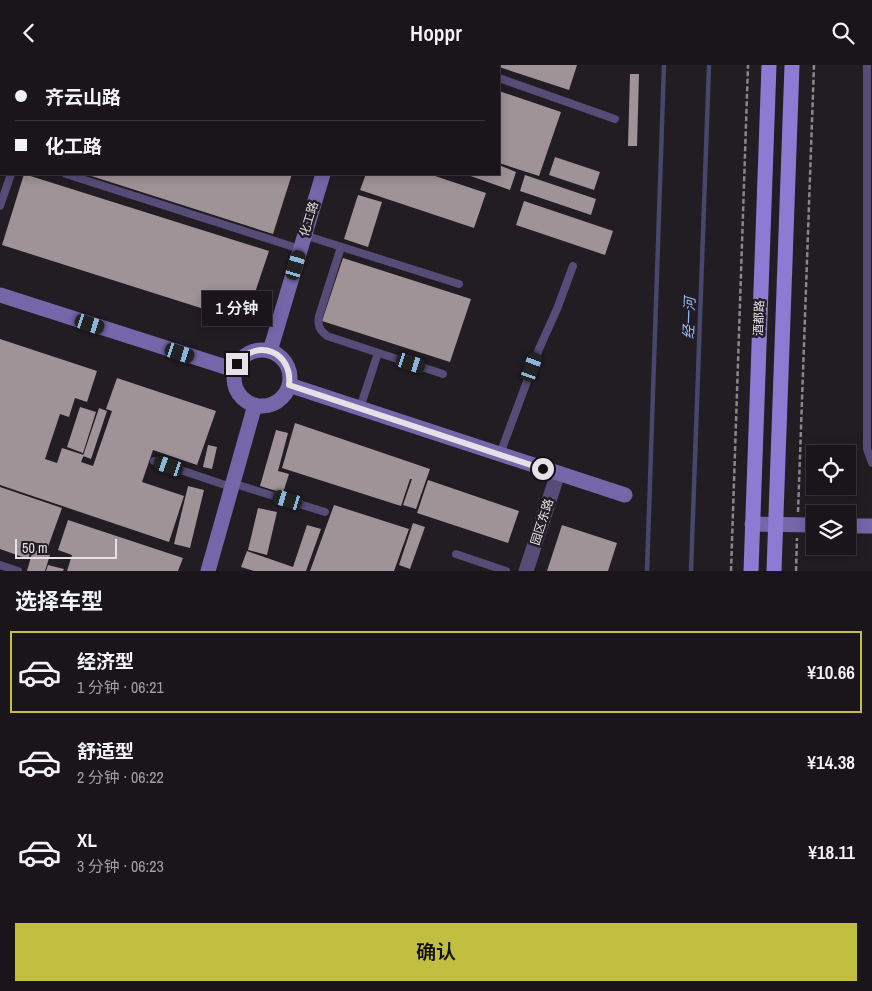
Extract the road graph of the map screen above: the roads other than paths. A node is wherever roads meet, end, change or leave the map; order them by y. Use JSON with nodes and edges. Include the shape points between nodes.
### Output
{"nodes":[{"id":1,"x":769,"y":65,"type":"edge"},
{"id":2,"x":792,"y":65,"type":"edge"},
{"id":3,"x":867,"y":65,"type":"edge"},
{"id":4,"x":500,"y":78,"type":"edge"},
{"id":5,"x":615,"y":119,"type":"dead end"},
{"id":6,"x":10,"y":175,"type":"edge"},
{"id":7,"x":69,"y":175,"type":"edge"},
{"id":8,"x":323,"y":175,"type":"edge"},
{"id":9,"x":0,"y":206,"type":"edge"},
{"id":10,"x":302,"y":242,"type":"junction"},
{"id":11,"x":342,"y":247,"type":"junction"},
{"id":12,"x":573,"y":266,"type":"dead end"},
{"id":13,"x":459,"y":284,"type":"dead end"},
{"id":14,"x":869,"y":290,"type":"edge"},
{"id":15,"x":0,"y":295,"type":"edge"},
{"id":16,"x":270,"y":351,"type":"junction"},
{"id":17,"x":378,"y":353,"type":"junction"},
{"id":18,"x":235,"y":370,"type":"junction"},
{"id":19,"x":443,"y":374,"type":"dead end"},
{"id":20,"x":289,"y":385,"type":"junction"},
{"id":21,"x":255,"y":405,"type":"junction"},
{"id":22,"x":360,"y":408,"type":"junction"},
{"id":23,"x":500,"y":454,"type":"junction"},
{"id":24,"x":154,"y":461,"type":"dead end"},
{"id":25,"x":872,"y":463,"type":"edge"},
{"id":26,"x":558,"y":473,"type":"junction"},
{"id":27,"x":232,"y":485,"type":"junction"},
{"id":28,"x":625,"y":495,"type":"dead end"},
{"id":29,"x":324,"y":512,"type":"dead end"},
{"id":30,"x":752,"y":524,"type":"junction"},
{"id":31,"x":776,"y":524,"type":"junction"},
{"id":32,"x":806,"y":525,"type":"edge"},
{"id":33,"x":856,"y":526,"type":"edge"},
{"id":34,"x":872,"y":526,"type":"edge"},
{"id":35,"x":456,"y":554,"type":"dead end"},
{"id":36,"x":0,"y":565,"type":"edge"},
{"id":37,"x":18,"y":571,"type":"edge"},
{"id":38,"x":208,"y":571,"type":"edge"},
{"id":39,"x":506,"y":571,"type":"edge"},
{"id":40,"x":526,"y":571,"type":"edge"},
{"id":41,"x":751,"y":571,"type":"edge"},
{"id":42,"x":774,"y":571,"type":"edge"}],
"edges":[{"from":1,"to":30,"type":"main road","name":"酒都路"},
{"from":2,"to":31,"type":"main road","name":"酒都路"},
{"from":3,"to":14,"type":"lane"},
{"from":4,"to":5,"type":"lane"},
{"from":6,"to":9,"type":"lane"},
{"from":7,"to":10,"type":"lane"},
{"from":8,"to":10,"type":"street","name":"化工路"},
{"from":10,"to":11,"type":"lane"},
{"from":10,"to":16,"type":"street","name":"化工路"},
{"from":11,"to":13,"type":"lane"},
{"from":11,"to":17,"type":"lane","via":[[319,316],[319,328],[327,336]]},
{"from":12,"to":23,"type":"lane"},
{"from":14,"to":25,"type":"lane","via":[[867,449]]},
{"from":15,"to":18,"type":"street"},
{"from":16,"to":18,"type":"street","via":[[251,352],[241,359]]},
{"from":16,"to":20,"type":"street","via":[[286,364]]},
{"from":17,"to":19,"type":"lane"},
{"from":17,"to":22,"type":"lane"},
{"from":18,"to":21,"type":"street","via":[[237,392]]},
{"from":20,"to":21,"type":"street","via":[[286,393],[273,404]]},
{"from":20,"to":22,"type":"street"},
{"from":21,"to":27,"type":"street"},
{"from":22,"to":23,"type":"street"},
{"from":23,"to":26,"type":"street"},
{"from":24,"to":27,"type":"lane"},
{"from":26,"to":28,"type":"street"},
{"from":26,"to":40,"type":"street","name":"园区东路"},
{"from":27,"to":29,"type":"lane"},
{"from":27,"to":38,"type":"street"},
{"from":30,"to":31,"type":"street"},
{"from":30,"to":41,"type":"main road","name":"酒都路"},
{"from":31,"to":32,"type":"street"},
{"from":31,"to":42,"type":"main road","name":"酒都路"},
{"from":33,"to":34,"type":"street"},
{"from":35,"to":39,"type":"lane"},
{"from":36,"to":37,"type":"lane"}]}
